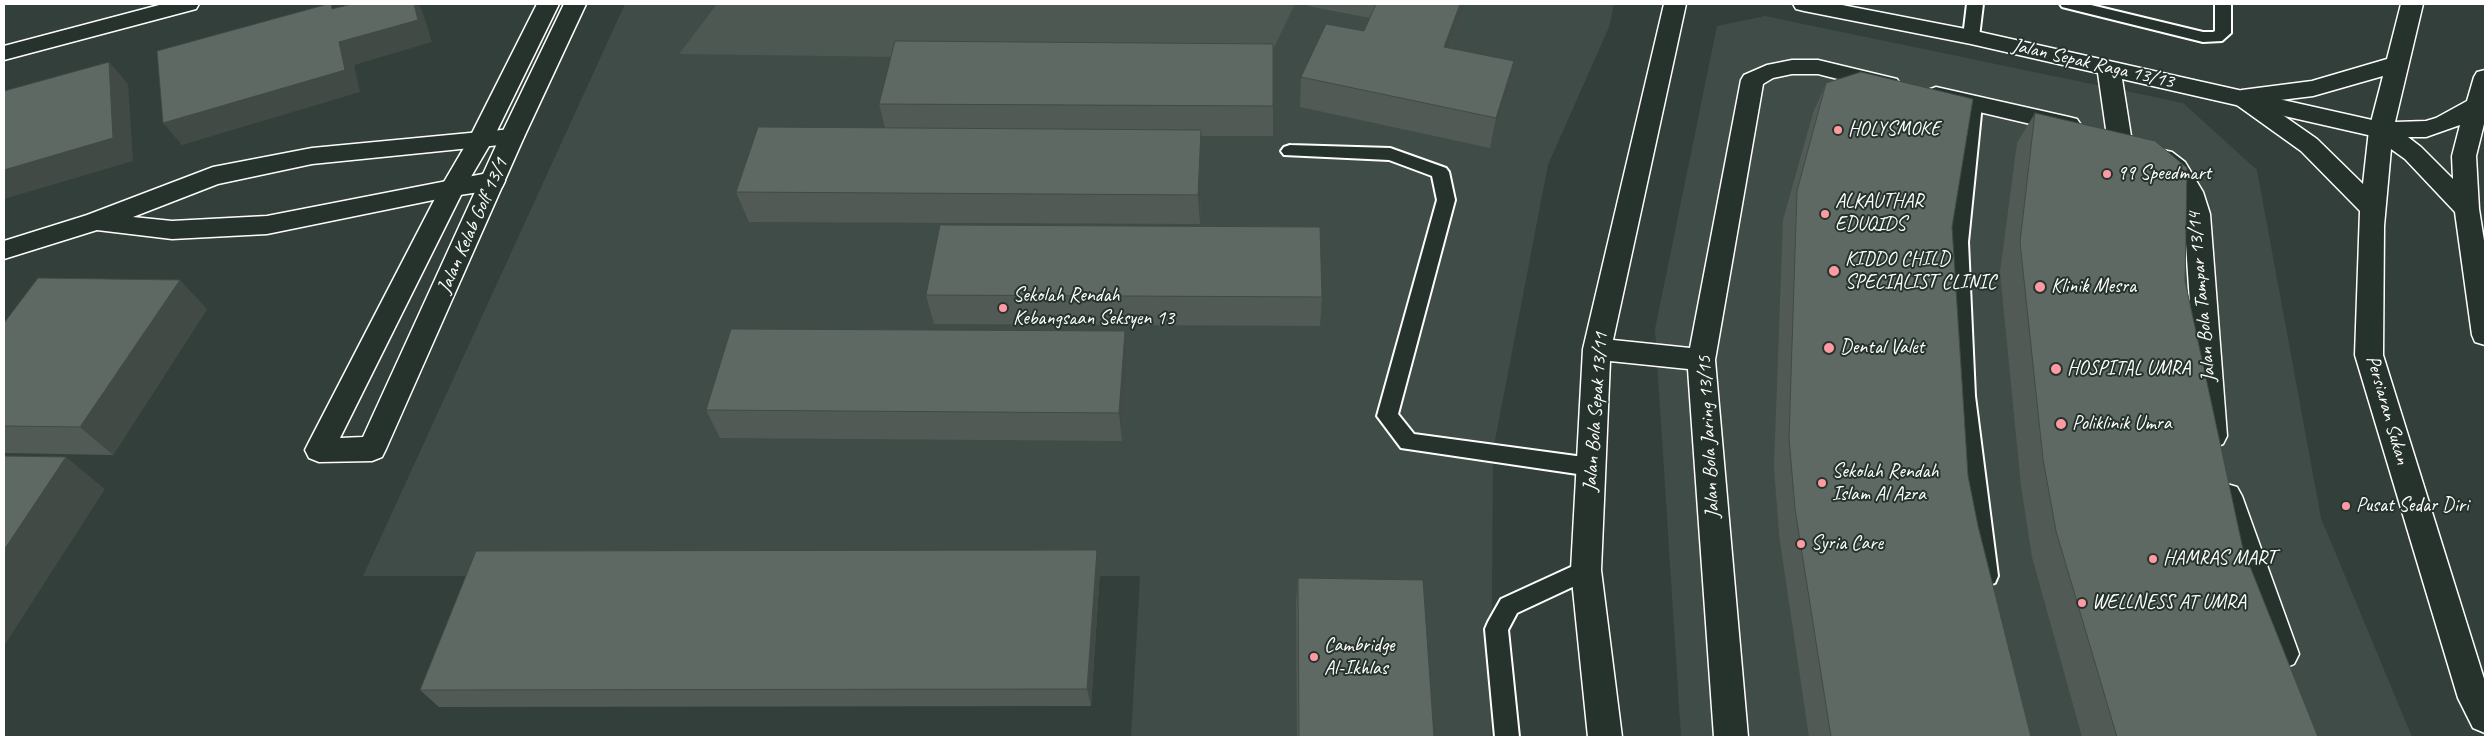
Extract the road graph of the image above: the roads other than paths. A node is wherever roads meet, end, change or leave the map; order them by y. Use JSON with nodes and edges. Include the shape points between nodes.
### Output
{"nodes":[{"id":1,"x":188,"y":4,"type":"edge"},
{"id":2,"x":548,"y":4,"type":"edge"},
{"id":3,"x":575,"y":4,"type":"edge"},
{"id":4,"x":1675,"y":4,"type":"edge"},
{"id":5,"x":1804,"y":4,"type":"edge"},
{"id":6,"x":1975,"y":4,"type":"edge"},
{"id":7,"x":2068,"y":4,"type":"edge"},
{"id":8,"x":2224,"y":4,"type":"edge"},
{"id":9,"x":2412,"y":4,"type":"edge"},
{"id":10,"x":1971,"y":37,"type":"junction"},
{"id":11,"x":4,"y":53,"type":"edge"},
{"id":12,"x":2398,"y":64,"type":"junction"},
{"id":13,"x":2109,"y":68,"type":"junction"},
{"id":14,"x":2485,"y":77,"type":"edge"},
{"id":15,"x":1752,"y":80,"type":"joint"},
{"id":16,"x":2242,"y":98,"type":"junction"},
{"id":17,"x":1974,"y":104,"type":"junction"},
{"id":18,"x":2476,"y":106,"type":"junction"},
{"id":19,"x":2381,"y":130,"type":"junction"},
{"id":20,"x":2119,"y":136,"type":"junction"},
{"id":21,"x":512,"y":137,"type":"junction"},
{"id":22,"x":480,"y":141,"type":"junction"},
{"id":23,"x":1290,"y":151,"type":"dead end"},
{"id":24,"x":493,"y":182,"type":"junction"},
{"id":25,"x":453,"y":187,"type":"junction"},
{"id":26,"x":2373,"y":209,"type":"junction"},
{"id":27,"x":2467,"y":209,"type":"junction"},
{"id":28,"x":96,"y":221,"type":"junction"},
{"id":29,"x":4,"y":250,"type":"edge"},
{"id":30,"x":2485,"y":335,"type":"edge"},
{"id":31,"x":1597,"y":349,"type":"junction"},
{"id":32,"x":1701,"y":360,"type":"junction"},
{"id":33,"x":1592,"y":467,"type":"junction"},
{"id":34,"x":1586,"y":570,"type":"junction"},
{"id":35,"x":1989,"y":591,"type":"edge"},
{"id":36,"x":2293,"y":681,"type":"edge"},
{"id":37,"x":2485,"y":717,"type":"edge"},
{"id":38,"x":1507,"y":737,"type":"edge"},
{"id":39,"x":1604,"y":737,"type":"edge"},
{"id":40,"x":1731,"y":737,"type":"edge"}],
"edges":[{"from":1,"to":11,"type":"street"},
{"from":2,"to":22,"type":"street"},
{"from":3,"to":21,"type":"street","name":"Jalan Kelab Golf 13/1"},
{"from":4,"to":31,"type":"street","name":"Jalan Bola Sepak 13/11"},
{"from":5,"to":10,"type":"street","name":"Jalan Sepak Raga 13/13"},
{"from":6,"to":10,"type":"lane"},
{"from":7,"to":8,"type":"lane","via":[[2203,37],[2216,37],[2223,33]]},
{"from":9,"to":12,"type":"street","name":"Persiaran Sukan"},
{"from":10,"to":13,"type":"street","name":"Jalan Sepak Raga 13/13"},
{"from":12,"to":16,"type":"street","via":[[2313,88]]},
{"from":12,"to":19,"type":"street","name":"Persiaran Sukan"},
{"from":13,"to":16,"type":"street","name":"Jalan Sepak Raga 13/13"},
{"from":13,"to":20,"type":"street"},
{"from":14,"to":18,"type":"street"},
{"from":15,"to":17,"type":"street","name":"Jalan Bola Tampar 13/14","via":[[1767,72],[1792,67],[1818,67]]},
{"from":15,"to":32,"type":"street","name":"Jalan Bola Jaring 13/15"},
{"from":16,"to":19,"type":"street","name":"Jalan Sepak Raga 13/13"},
{"from":16,"to":26,"type":"street","via":[[2309,145]]},
{"from":17,"to":20,"type":"street","name":"Jalan Bola Tampar 13/14"},
{"from":17,"to":35,"type":"lane","via":[[1959,242],[1960,283],[1964,396]]},
{"from":18,"to":19,"type":"street","via":[[2426,130]]},
{"from":18,"to":27,"type":"street","via":[[2464,156]]},
{"from":19,"to":26,"type":"street","name":"Persiaran Sukan"},
{"from":19,"to":27,"type":"street","via":[[2413,152]]},
{"from":20,"to":36,"type":"street","name":"Jalan Bola Tampar 13/14","via":[[2153,150],[2176,168],[2190,192],[2197,214],[2217,470]]},
{"from":21,"to":22,"type":"street"},
{"from":21,"to":24,"type":"street","name":"Jalan Kelab Golf 13/1"},
{"from":22,"to":25,"type":"street"},
{"from":22,"to":28,"type":"street","via":[[312,156],[213,176]]},
{"from":23,"to":33,"type":"lane","via":[[1390,154],[1440,172],[1446,200],[1387,416],[1408,442]]},
{"from":24,"to":25,"type":"street"},
{"from":24,"to":25,"type":"street","name":"Jalan Kelab Golf 13/1","via":[[372,449],[319,450]]},
{"from":25,"to":28,"type":"street","via":[[267,225],[172,230]]},
{"from":26,"to":37,"type":"street","name":"Persiaran Sukan","via":[[2369,355],[2474,698]]},
{"from":27,"to":30,"type":"street"},
{"from":28,"to":29,"type":"street"},
{"from":31,"to":32,"type":"street"},
{"from":31,"to":33,"type":"street","name":"Jalan Bola Sepak 13/11"},
{"from":32,"to":40,"type":"street","name":"Jalan Bola Jaring 13/15"},
{"from":33,"to":34,"type":"street","name":"Jalan Bola Sepak 13/11"},
{"from":34,"to":38,"type":"lane","via":[[1509,606],[1496,629]]},
{"from":34,"to":39,"type":"street","name":"Jalan Bola Sepak 13/11"}]}
